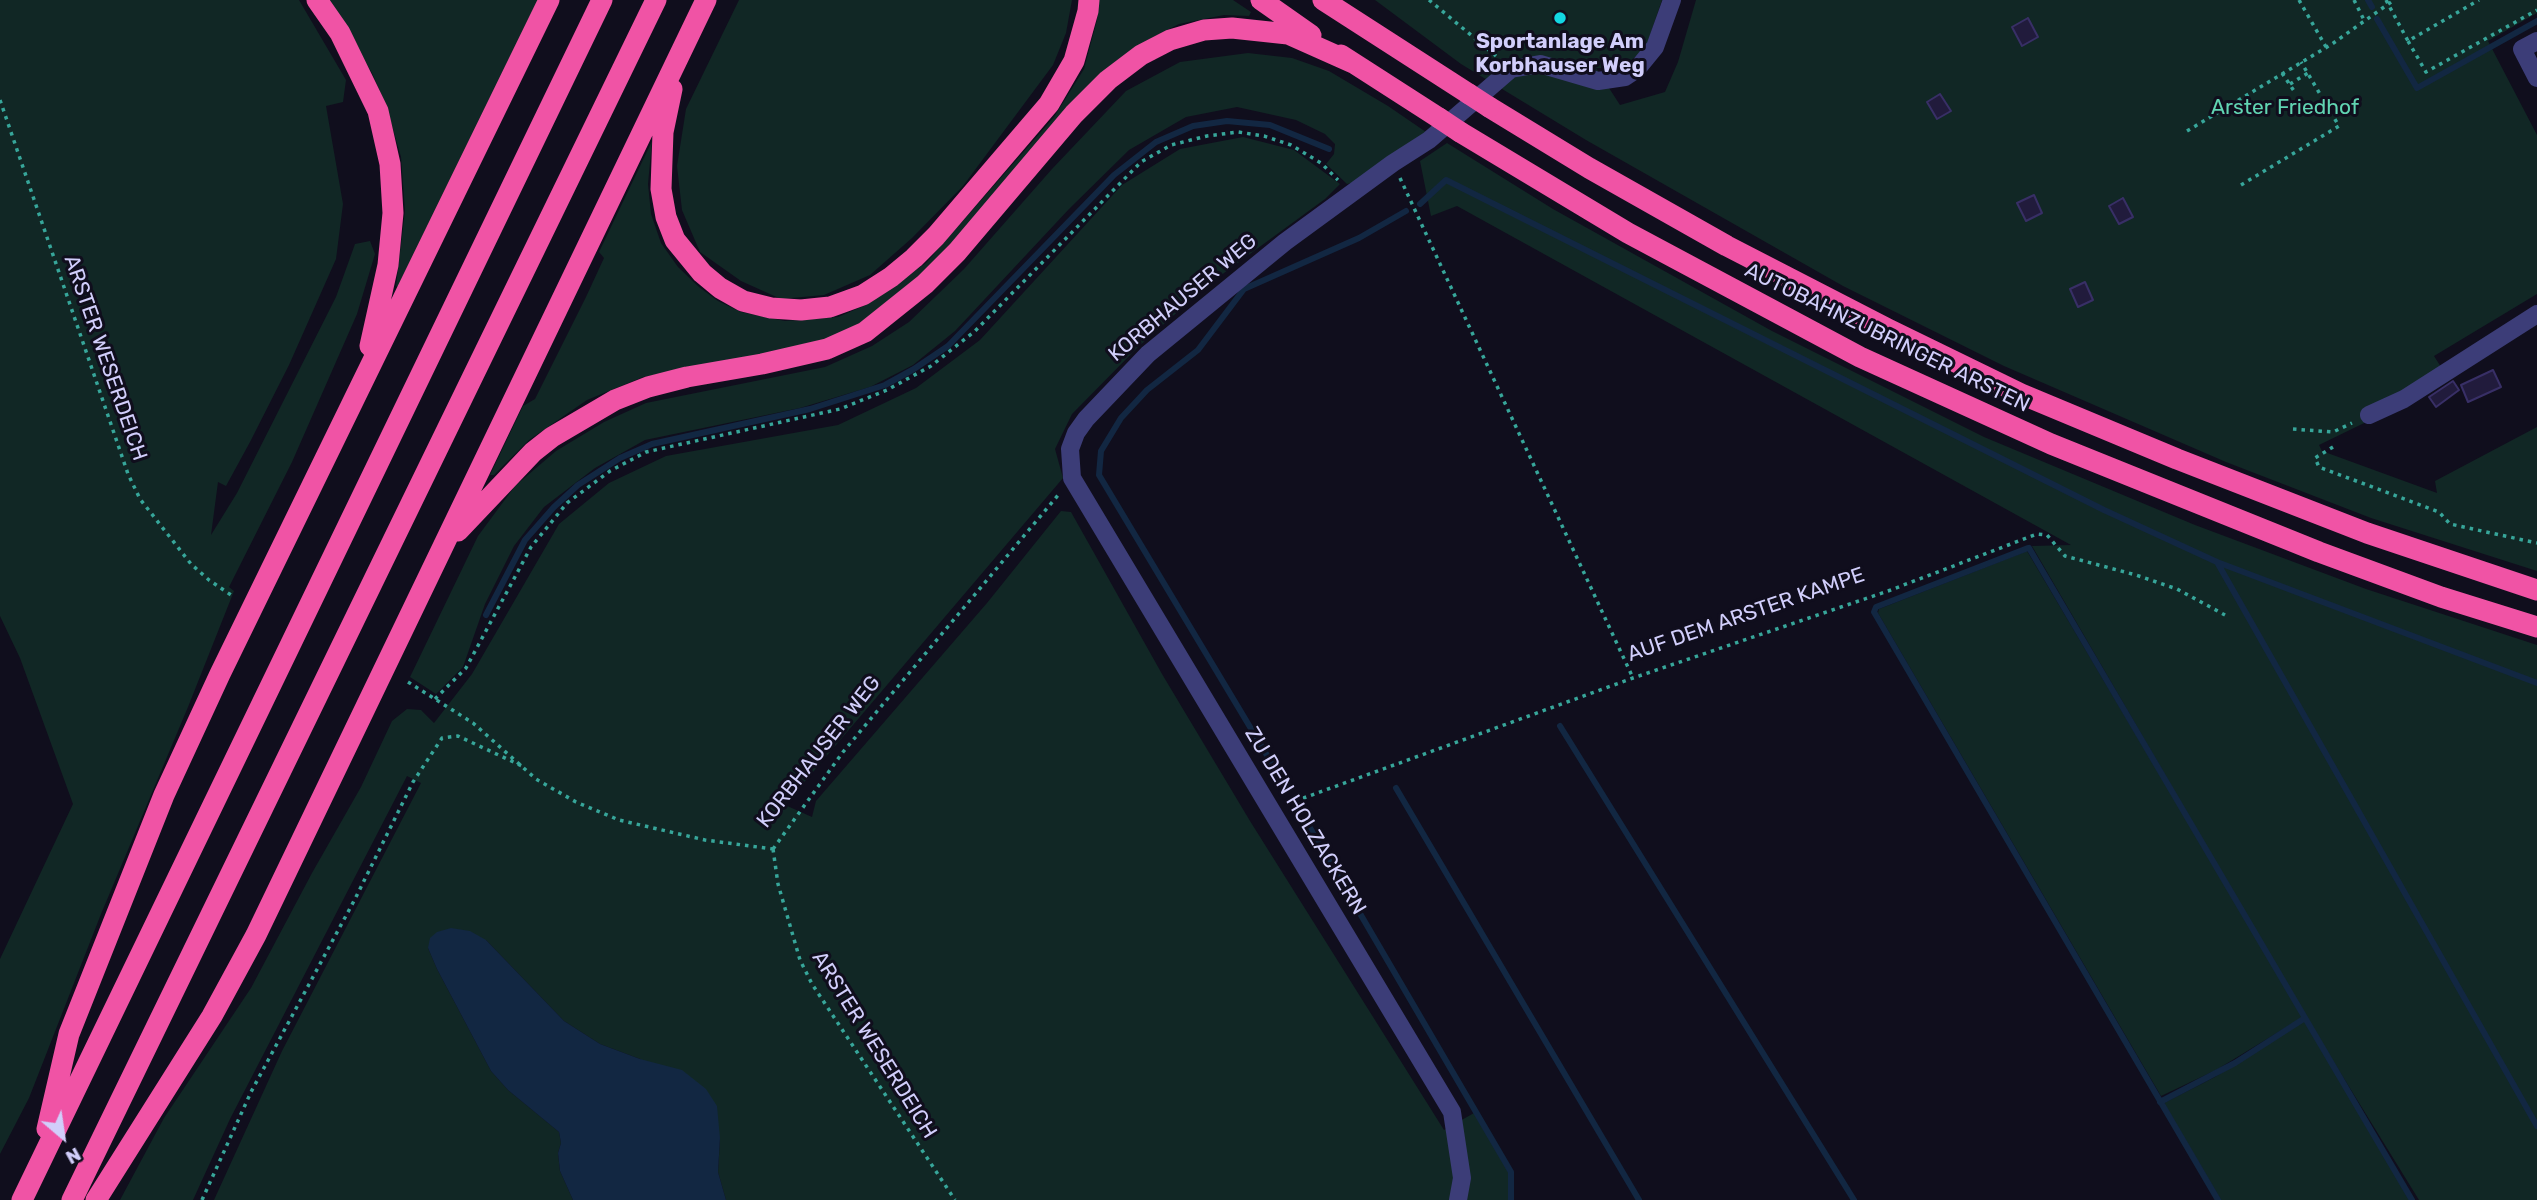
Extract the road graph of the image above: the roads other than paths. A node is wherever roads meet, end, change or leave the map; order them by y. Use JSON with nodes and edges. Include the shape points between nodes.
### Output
{"nodes":[{"id":1,"x":317,"y":0,"type":"edge"},
{"id":2,"x":549,"y":0,"type":"edge"},
{"id":3,"x":602,"y":0,"type":"edge"},
{"id":4,"x":656,"y":0,"type":"edge"},
{"id":5,"x":706,"y":0,"type":"edge"},
{"id":6,"x":1088,"y":0,"type":"edge"},
{"id":7,"x":1261,"y":0,"type":"edge"},
{"id":8,"x":1323,"y":0,"type":"edge"},
{"id":9,"x":1672,"y":0,"type":"edge"},
{"id":10,"x":2537,"y":41,"type":"edge"},
{"id":11,"x":677,"y":61,"type":"junction"},
{"id":12,"x":1353,"y":62,"type":"junction"},
{"id":13,"x":2537,"y":78,"type":"edge"},
{"id":14,"x":2537,"y":314,"type":"edge"},
{"id":15,"x":363,"y":379,"type":"junction"},
{"id":16,"x":2369,"y":415,"type":"road end"},
{"id":17,"x":1072,"y":478,"type":"joint"},
{"id":18,"x":441,"y":550,"type":"junction"},
{"id":19,"x":2537,"y":590,"type":"edge"},
{"id":20,"x":2537,"y":627,"type":"edge"},
{"id":21,"x":39,"y":1165,"type":"junction"},
{"id":22,"x":76,"y":1192,"type":"edge"},
{"id":23,"x":98,"y":1198,"type":"edge"},
{"id":24,"x":22,"y":1200,"type":"edge"},
{"id":25,"x":1458,"y":1200,"type":"edge"}],
"edges":[{"from":1,"to":15,"type":"highway","via":[[340,33],[378,111],[390,164],[393,213],[388,265]]},
{"from":2,"to":15,"type":"highway"},
{"from":3,"to":21,"type":"highway"},
{"from":4,"to":22,"type":"highway"},
{"from":5,"to":11,"type":"highway"},
{"from":6,"to":11,"type":"highway","via":[[1074,61],[1049,104],[914,258],[863,295],[830,307],[771,308],[743,301],[702,273],[675,240],[666,217],[661,163]]},
{"from":7,"to":12,"type":"highway","name":"AUTOBAHNZUBRINGER ARSTEN"},
{"from":8,"to":19,"type":"highway","name":"AUTOBAHNZUBRINGER ARSTEN","bridge":true,"via":[[1589,168],[1727,246],[2021,394],[2367,533]]},
{"from":9,"to":17,"type":"street","name":"KORBHAUSER WEG","via":[[1655,47],[1625,77],[1598,81],[1540,64],[1511,69],[1429,140],[1217,295],[1122,378],[1076,433],[1070,449]]},
{"from":10,"to":13,"type":"street","via":[[2522,49]]},
{"from":11,"to":18,"type":"highway"},
{"from":12,"to":18,"type":"highway","via":[[1288,34],[1232,27],[1170,40],[1141,55],[1074,114],[957,252],[865,332],[827,349],[687,377],[614,400],[533,452]]},
{"from":12,"to":20,"type":"highway","name":"AUTOBAHNZUBRINGER ARSTEN","bridge":true,"via":[[1628,233],[1860,357],[2051,444],[2319,552]]},
{"from":14,"to":16,"type":"street","via":[[2404,399]]},
{"from":15,"to":21,"type":"highway","via":[[164,795],[69,1034]]},
{"from":17,"to":25,"type":"street","name":"ZU DEN HOLZACKERN","via":[[1452,1112],[1462,1178]]},
{"from":18,"to":23,"type":"highway","via":[[256,935],[212,1016]]},
{"from":21,"to":24,"type":"highway"}]}
